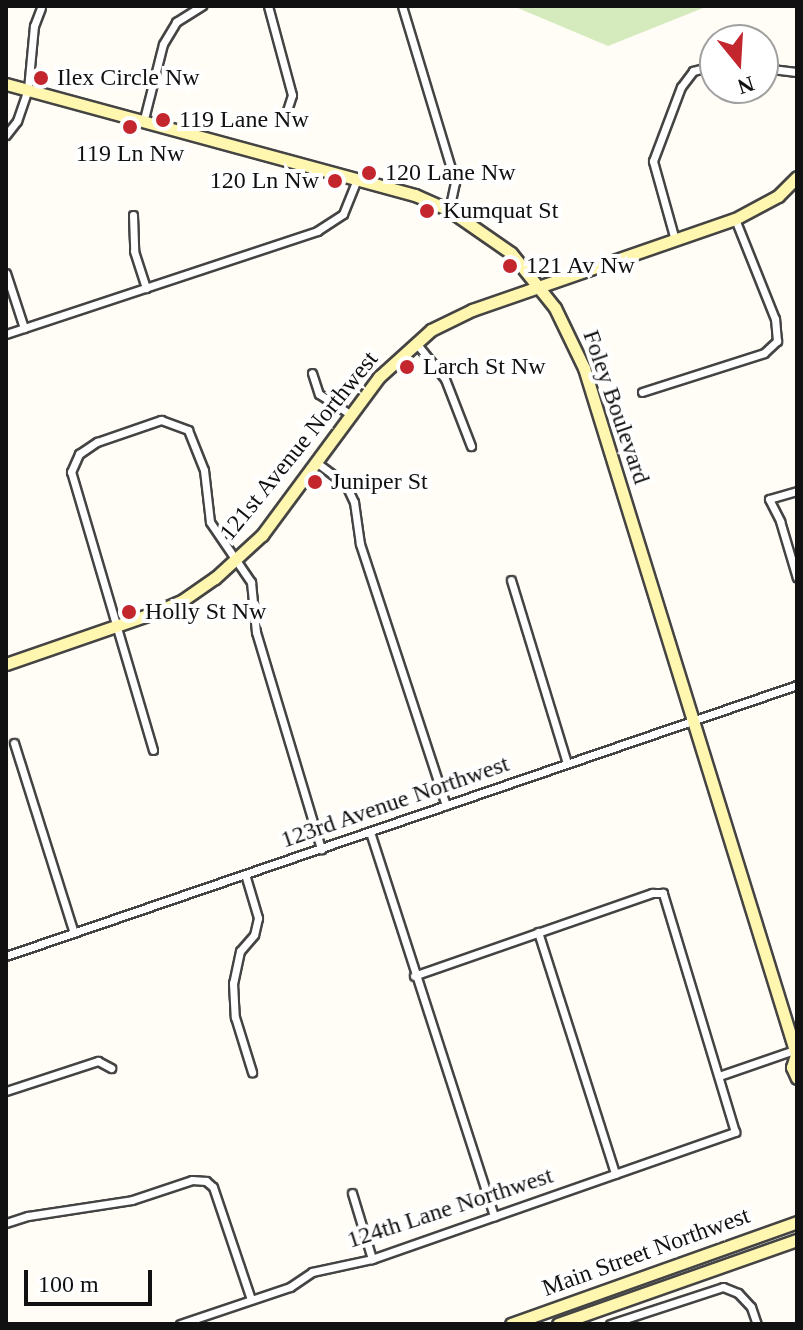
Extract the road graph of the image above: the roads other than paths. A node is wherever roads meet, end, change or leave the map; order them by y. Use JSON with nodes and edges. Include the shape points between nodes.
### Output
{"nodes":[{"id":1,"x":202,"y":6,"type":"edge"},
{"id":2,"x":268,"y":6,"type":"edge"},
{"id":3,"x":402,"y":6,"type":"edge"},
{"id":4,"x":41,"y":8,"type":"dead end"},
{"id":5,"x":699,"y":68,"type":"edge"},
{"id":6,"x":6,"y":84,"type":"edge"},
{"id":7,"x":28,"y":89,"type":"junction"},
{"id":8,"x":287,"y":110,"type":"dead end"},
{"id":9,"x":144,"y":119,"type":"junction"},
{"id":10,"x":6,"y":135,"type":"edge"},
{"id":11,"x":797,"y":177,"type":"edge"},
{"id":12,"x":357,"y":179,"type":"junction"},
{"id":13,"x":449,"y":210,"type":"junction"},
{"id":14,"x":133,"y":215,"type":"dead end"},
{"id":15,"x":735,"y":219,"type":"junction"},
{"id":16,"x":675,"y":240,"type":"junction"},
{"id":17,"x":6,"y":273,"type":"edge"},
{"id":18,"x":538,"y":287,"type":"junction"},
{"id":19,"x":146,"y":288,"type":"junction"},
{"id":20,"x":24,"y":328,"type":"junction"},
{"id":21,"x":6,"y":334,"type":"edge"},
{"id":22,"x":416,"y":343,"type":"junction"},
{"id":23,"x":312,"y":373,"type":"dead end"},
{"id":24,"x":642,"y":392,"type":"dead end"},
{"id":25,"x":350,"y":414,"type":"junction"},
{"id":26,"x":471,"y":446,"type":"dead end"},
{"id":27,"x":316,"y":462,"type":"junction"},
{"id":28,"x":797,"y":491,"type":"edge"},
{"id":29,"x":237,"y":560,"type":"junction"},
{"id":30,"x":797,"y":578,"type":"edge"},
{"id":31,"x":511,"y":580,"type":"dead end"},
{"id":32,"x":117,"y":626,"type":"junction"},
{"id":33,"x":6,"y":664,"type":"edge"},
{"id":34,"x":797,"y":685,"type":"edge"},
{"id":35,"x":692,"y":722,"type":"junction"},
{"id":36,"x":14,"y":743,"type":"dead end"},
{"id":37,"x":153,"y":750,"type":"dead end"},
{"id":38,"x":567,"y":763,"type":"junction"},
{"id":39,"x":446,"y":805,"type":"junction"},
{"id":40,"x":370,"y":832,"type":"junction"},
{"id":41,"x":321,"y":849,"type":"junction"},
{"id":42,"x":245,"y":874,"type":"junction"},
{"id":43,"x":538,"y":932,"type":"junction"},
{"id":44,"x":74,"y":933,"type":"junction"},
{"id":45,"x":6,"y":956,"type":"edge"},
{"id":46,"x":414,"y":976,"type":"junction"},
{"id":47,"x":796,"y":1053,"type":"edge"},
{"id":48,"x":111,"y":1068,"type":"dead end"},
{"id":49,"x":252,"y":1072,"type":"dead end"},
{"id":50,"x":719,"y":1076,"type":"junction"},
{"id":51,"x":797,"y":1078,"type":"edge"},
{"id":52,"x":6,"y":1091,"type":"edge"},
{"id":53,"x":615,"y":1174,"type":"junction"},
{"id":54,"x":352,"y":1193,"type":"dead end"},
{"id":55,"x":494,"y":1217,"type":"junction"},
{"id":56,"x":797,"y":1222,"type":"edge"},
{"id":57,"x":6,"y":1223,"type":"edge"},
{"id":58,"x":797,"y":1240,"type":"edge"},
{"id":59,"x":372,"y":1259,"type":"junction"},
{"id":60,"x":251,"y":1299,"type":"junction"},
{"id":61,"x":180,"y":1324,"type":"edge"},
{"id":62,"x":511,"y":1324,"type":"edge"},
{"id":63,"x":558,"y":1324,"type":"edge"},
{"id":64,"x":610,"y":1324,"type":"edge"},
{"id":65,"x":757,"y":1324,"type":"edge"}],
"edges":[{"from":1,"to":9,"type":"street","via":[[176,22],[163,44]]},
{"from":2,"to":8,"type":"street","via":[[292,95]]},
{"from":3,"to":13,"type":"street","via":[[455,182]]},
{"from":4,"to":7,"type":"street","via":[[34,26]]},
{"from":5,"to":16,"type":"street","via":[[681,87],[653,161]]},
{"from":6,"to":7,"type":"street","name":"Foley Boulevard"},
{"from":7,"to":9,"type":"street","name":"Foley Boulevard"},
{"from":7,"to":10,"type":"street"},
{"from":9,"to":12,"type":"street","name":"Foley Boulevard"},
{"from":11,"to":15,"type":"street","name":"121st Avenue Northwest","via":[[778,196]]},
{"from":12,"to":13,"type":"street","name":"Foley Boulevard"},
{"from":12,"to":19,"type":"street","via":[[343,214],[326,226]]},
{"from":13,"to":18,"type":"street","name":"Foley Boulevard","via":[[511,253]]},
{"from":14,"to":19,"type":"street","via":[[134,251]]},
{"from":15,"to":16,"type":"street","name":"121st Avenue Northwest"},
{"from":15,"to":24,"type":"street","via":[[775,319],[777,339],[764,353]]},
{"from":16,"to":18,"type":"street","name":"121st Avenue Northwest"},
{"from":17,"to":20,"type":"street"},
{"from":18,"to":22,"type":"street","name":"121st Avenue Northwest","via":[[472,310]]},
{"from":18,"to":35,"type":"street","name":"Foley Boulevard","via":[[566,327],[584,368]]},
{"from":19,"to":20,"type":"street"},
{"from":20,"to":21,"type":"street"},
{"from":22,"to":25,"type":"street","name":"121st Avenue Northwest"},
{"from":22,"to":26,"type":"street","via":[[445,379]]},
{"from":23,"to":25,"type":"street","via":[[319,394]]},
{"from":25,"to":27,"type":"street","name":"121st Avenue Northwest"},
{"from":27,"to":29,"type":"street","name":"121st Avenue Northwest"},
{"from":27,"to":39,"type":"street","via":[[346,485],[354,502],[360,544]]},
{"from":28,"to":30,"type":"street","via":[[769,499]]},
{"from":29,"to":32,"type":"street","name":"121st Avenue Northwest","via":[[183,600]]},
{"from":29,"to":32,"type":"street","via":[[210,522],[204,470],[188,430],[161,420],[97,442],[79,454],[71,472]]},
{"from":29,"to":41,"type":"street","via":[[251,582],[256,632]]},
{"from":31,"to":38,"type":"street"},
{"from":32,"to":33,"type":"street","name":"121st Avenue Northwest"},
{"from":32,"to":37,"type":"street"},
{"from":34,"to":35,"type":"street","name":"123rd Avenue Northwest"},
{"from":35,"to":38,"type":"street","name":"123rd Avenue Northwest"},
{"from":35,"to":47,"type":"street","name":"Foley Boulevard"},
{"from":36,"to":44,"type":"street"},
{"from":38,"to":39,"type":"street","name":"123rd Avenue Northwest"},
{"from":39,"to":40,"type":"street","name":"123rd Avenue Northwest"},
{"from":40,"to":41,"type":"street","name":"123rd Avenue Northwest"},
{"from":40,"to":46,"type":"street"},
{"from":41,"to":42,"type":"street","name":"123rd Avenue Northwest"},
{"from":42,"to":44,"type":"street","name":"123rd Avenue Northwest"},
{"from":42,"to":49,"type":"street","via":[[258,918],[254,935],[240,951],[234,994],[235,1017]]},
{"from":43,"to":46,"type":"street"},
{"from":43,"to":50,"type":"street","via":[[663,893]]},
{"from":43,"to":53,"type":"street"},
{"from":44,"to":45,"type":"street","name":"123rd Avenue Northwest"},
{"from":46,"to":55,"type":"street"},
{"from":47,"to":50,"type":"street"},
{"from":47,"to":51,"type":"street","name":"Foley Boulevard","via":[[792,1067]]},
{"from":48,"to":52,"type":"street","via":[[98,1061]]},
{"from":50,"to":53,"type":"street","name":"124th Lane Northwest","via":[[735,1132]]},
{"from":53,"to":55,"type":"street","name":"124th Lane Northwest"},
{"from":54,"to":59,"type":"street"},
{"from":55,"to":59,"type":"street","name":"124th Lane Northwest"},
{"from":56,"to":62,"type":"street","name":"Main Street Northwest"},
{"from":57,"to":60,"type":"street","via":[[206,1181],[213,1187]]},
{"from":58,"to":63,"type":"street","name":"Main Street Northwest"},
{"from":59,"to":60,"type":"street","name":"124th Lane Northwest","via":[[312,1272],[290,1287]]},
{"from":60,"to":61,"type":"street","name":"124th Lane Northwest"},
{"from":64,"to":65,"type":"street","via":[[723,1287],[751,1307]]}]}
